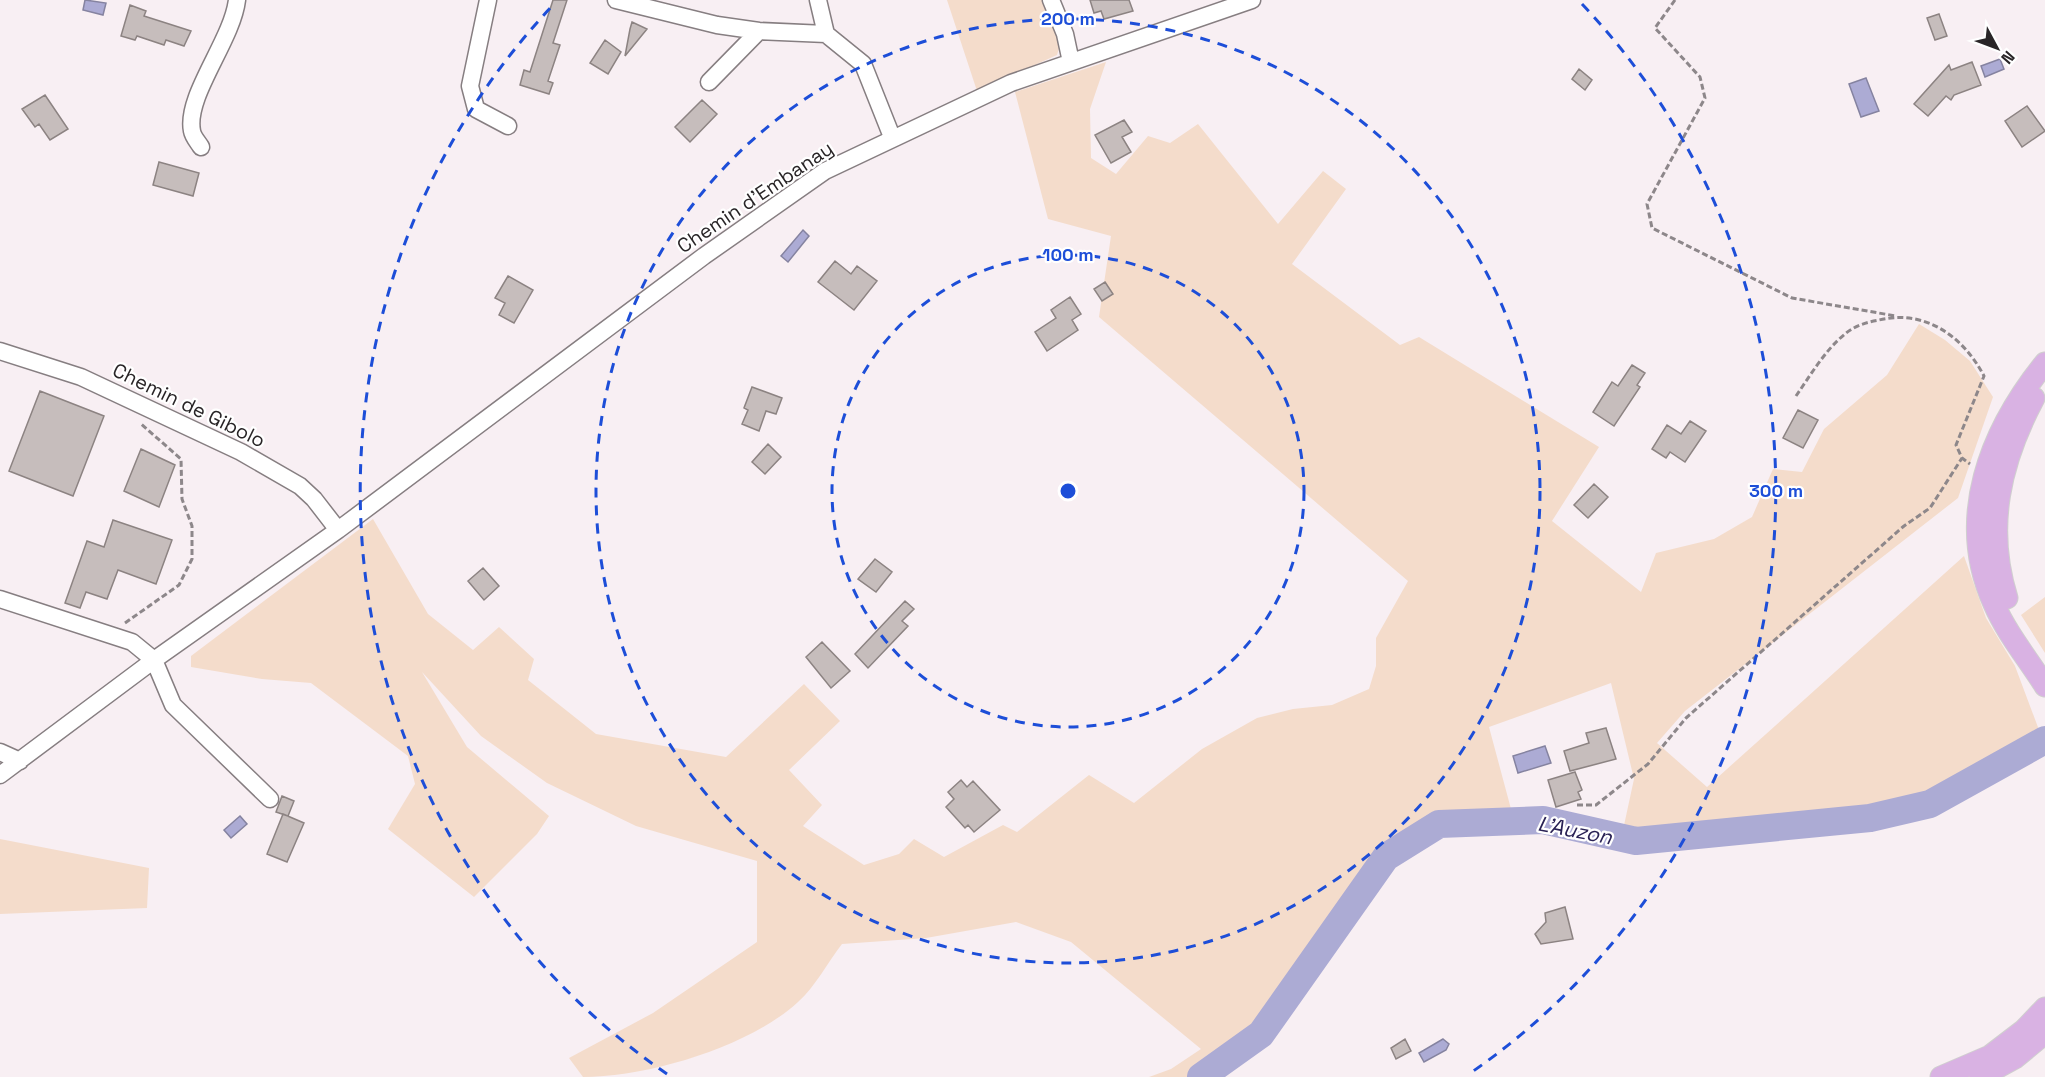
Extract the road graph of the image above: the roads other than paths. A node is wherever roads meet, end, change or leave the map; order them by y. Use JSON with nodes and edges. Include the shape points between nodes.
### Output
{"nodes":[{"id":1,"x":237,"y":0,"type":"edge"},
{"id":2,"x":488,"y":0,"type":"edge"},
{"id":3,"x":616,"y":0,"type":"edge"},
{"id":4,"x":818,"y":0,"type":"edge"},
{"id":5,"x":1052,"y":0,"type":"edge"},
{"id":6,"x":1066,"y":0,"type":"edge"},
{"id":7,"x":1252,"y":0,"type":"edge"},
{"id":8,"x":759,"y":31,"type":"junction"},
{"id":9,"x":826,"y":34,"type":"junction"},
{"id":10,"x":1065,"y":34,"type":"junction"},
{"id":11,"x":1071,"y":62,"type":"junction"},
{"id":12,"x":709,"y":82,"type":"dead end"},
{"id":13,"x":508,"y":126,"type":"dead end"},
{"id":14,"x":892,"y":137,"type":"junction"},
{"id":15,"x":201,"y":147,"type":"dead end"},
{"id":16,"x":0,"y":351,"type":"edge"},
{"id":17,"x":2045,"y":363,"type":"edge"},
{"id":18,"x":2045,"y":380,"type":"edge"},
{"id":19,"x":338,"y":530,"type":"junction"},
{"id":20,"x":0,"y":598,"type":"edge"},
{"id":21,"x":154,"y":660,"type":"junction"},
{"id":22,"x":2041,"y":680,"type":"edge"},
{"id":23,"x":0,"y":752,"type":"edge"},
{"id":24,"x":20,"y":761,"type":"junction"},
{"id":25,"x":0,"y":775,"type":"edge"},
{"id":26,"x":270,"y":799,"type":"dead end"},
{"id":27,"x":2045,"y":1008,"type":"edge"},
{"id":28,"x":2045,"y":1021,"type":"edge"},
{"id":29,"x":2045,"y":1033,"type":"edge"},
{"id":30,"x":1982,"y":1073,"type":"edge"},
{"id":31,"x":1941,"y":1077,"type":"edge"}],
"edges":[{"from":1,"to":15,"type":"street","via":[[229,35],[191,113],[192,133]]},
{"from":2,"to":13,"type":"street","via":[[470,86],[477,109]]},
{"from":3,"to":8,"type":"street","via":[[717,25]]},
{"from":4,"to":9,"type":"street"},
{"from":5,"to":10,"type":"street"},
{"from":6,"to":10,"type":"street","via":[[1062,5]]},
{"from":7,"to":11,"type":"street","name":"Chemin d'Embanay"},
{"from":8,"to":9,"type":"street"},
{"from":8,"to":12,"type":"street"},
{"from":9,"to":14,"type":"street","via":[[863,64]]},
{"from":10,"to":11,"type":"street"},
{"from":11,"to":14,"type":"street","name":"Chemin d'Embanay","via":[[1011,83]]},
{"from":14,"to":19,"type":"street","name":"Chemin d'Embanay","via":[[825,171],[704,256]]},
{"from":16,"to":19,"type":"street","name":"Chemin de Gibolo","via":[[81,377],[241,452],[300,486]]},
{"from":17,"to":22,"type":"main road","via":[[2006,418],[1984,470],[1978,526],[1994,604],[2015,644]]},
{"from":18,"to":22,"type":"main road","via":[[2009,450],[1996,504],[1995,528],[2000,577]]},
{"from":19,"to":21,"type":"street","name":"Chemin d'Embanay"},
{"from":20,"to":21,"type":"street","via":[[132,642]]},
{"from":21,"to":24,"type":"street","name":"Chemin d'Embanay"},
{"from":21,"to":26,"type":"street","via":[[173,705]]},
{"from":23,"to":24,"type":"street"},
{"from":24,"to":25,"type":"street","name":"Chemin d'Embanay"},
{"from":27,"to":30,"type":"main road","via":[[1990,1056]]},
{"from":28,"to":30,"type":"street"},
{"from":29,"to":30,"type":"main road","via":[[2015,1058]]},
{"from":30,"to":31,"type":"main road"}]}
